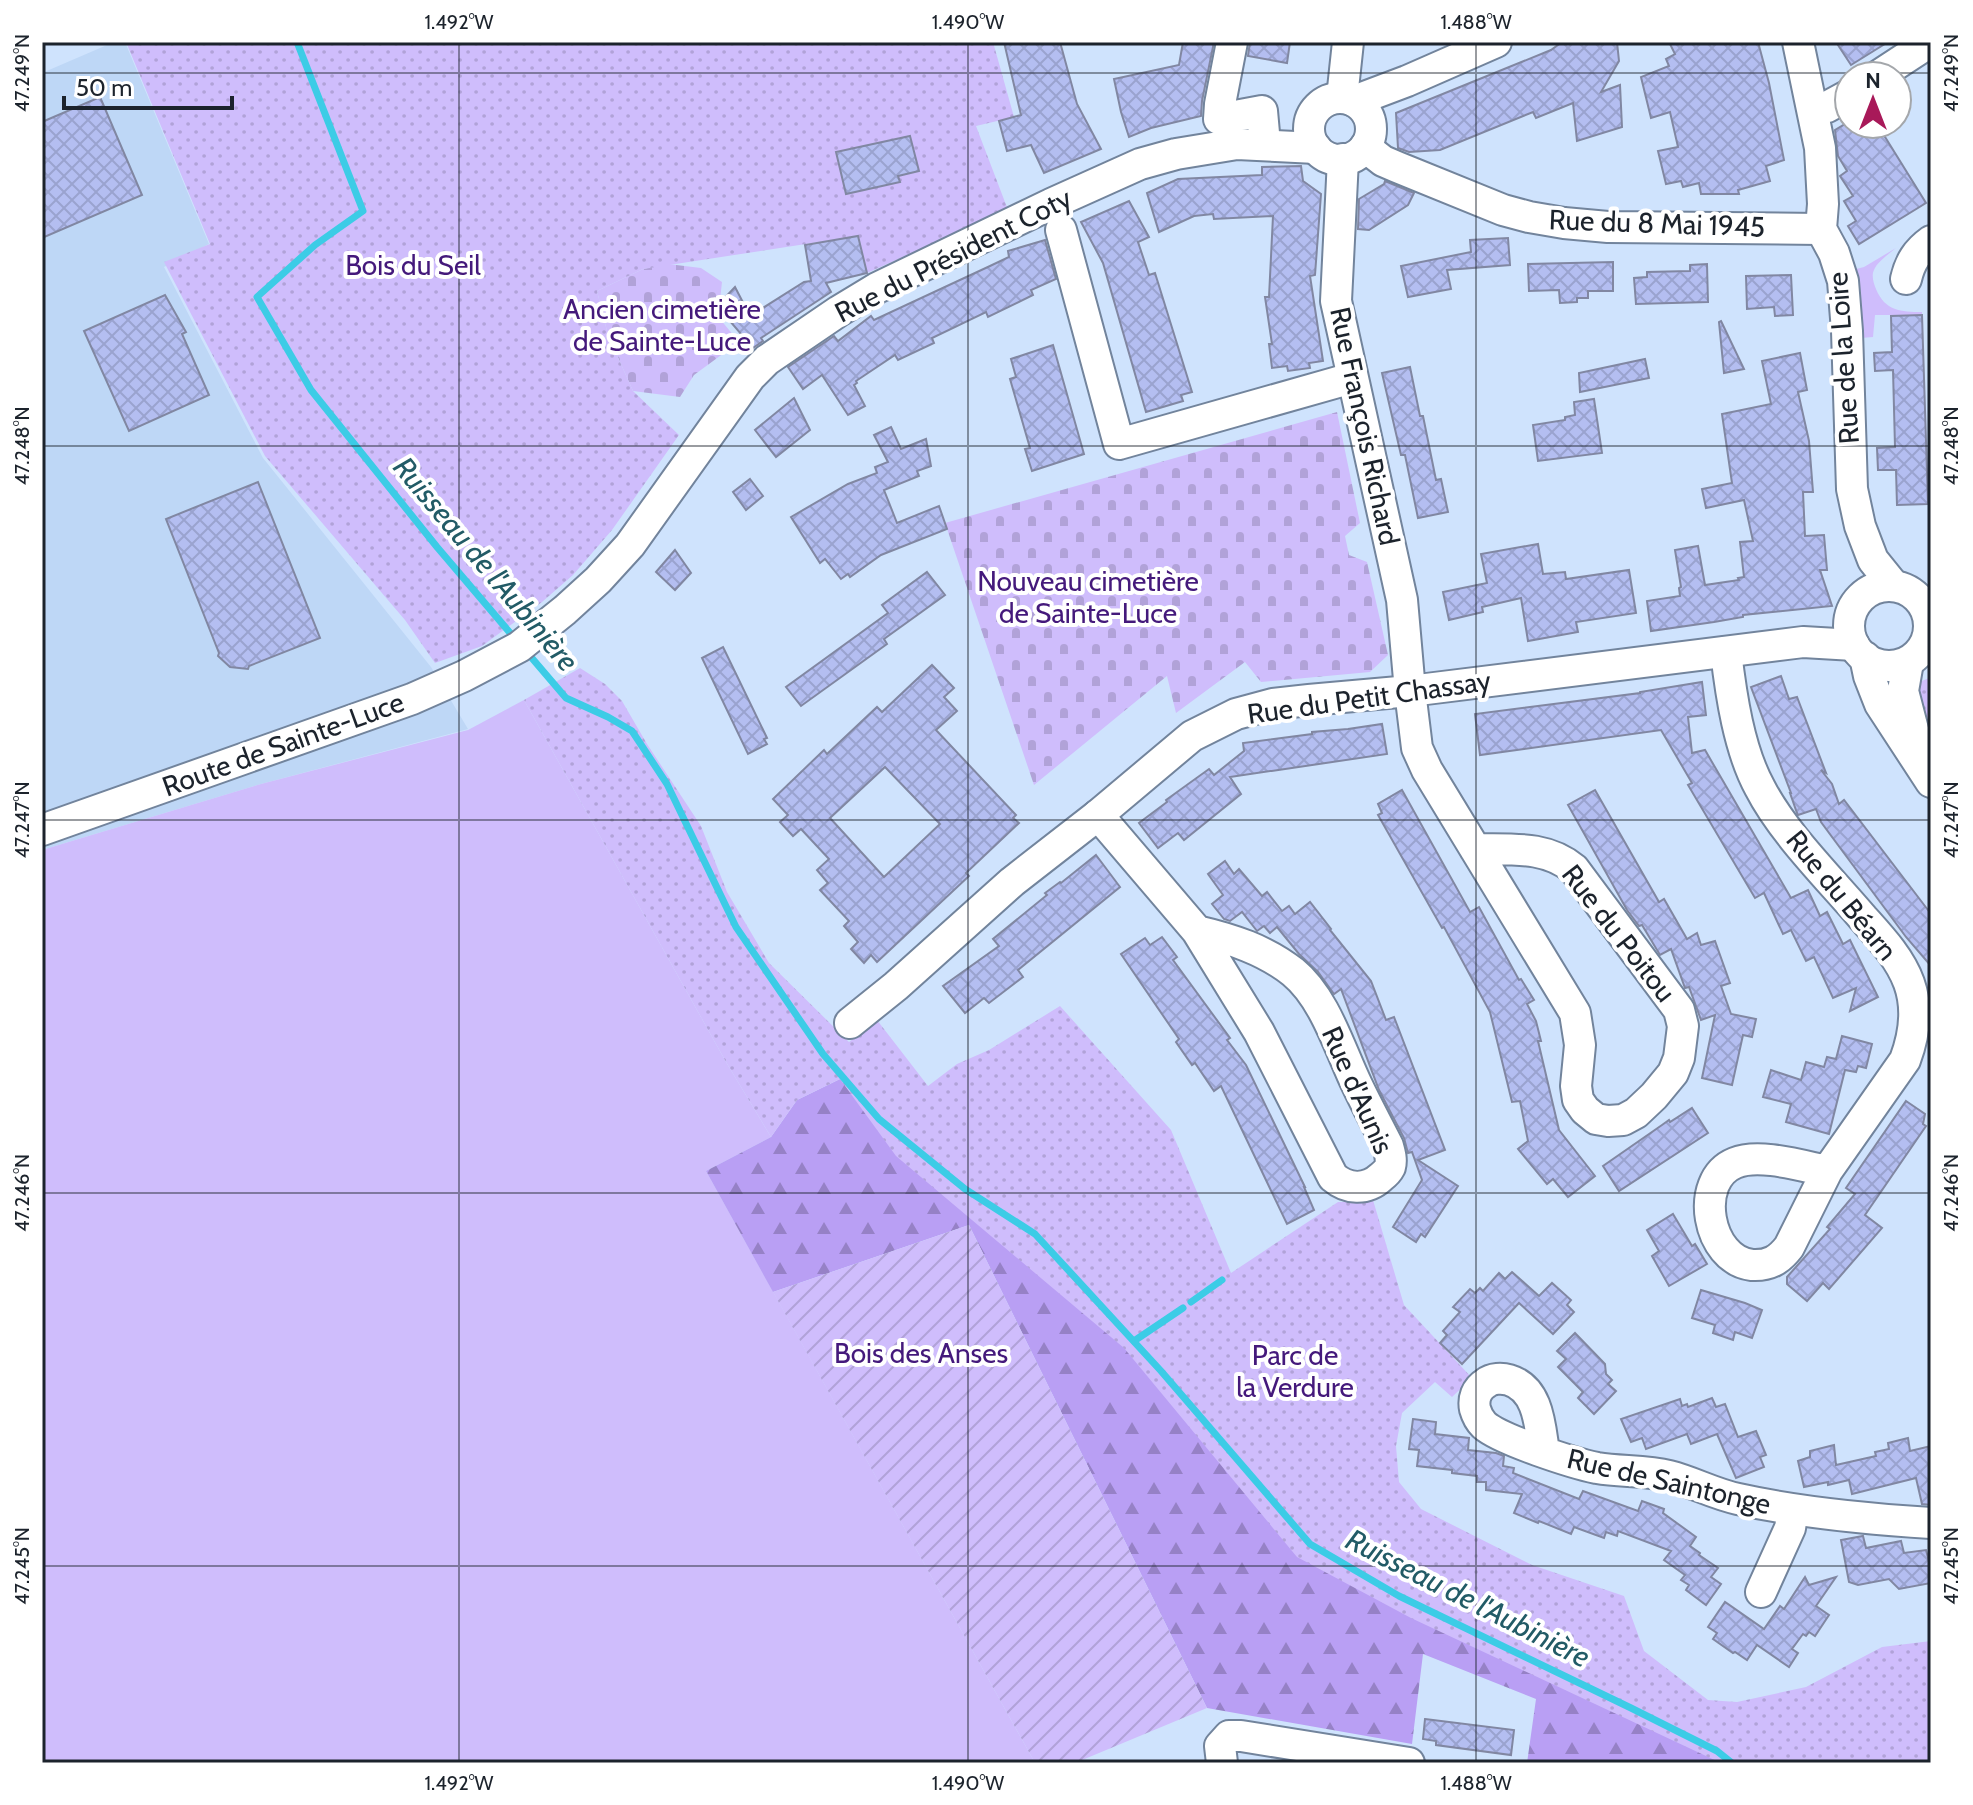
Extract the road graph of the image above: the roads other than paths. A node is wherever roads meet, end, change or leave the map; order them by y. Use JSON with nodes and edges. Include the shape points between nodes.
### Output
{"nodes":[{"id":1,"x":1232,"y":42,"type":"edge"},
{"id":2,"x":1348,"y":42,"type":"edge"},
{"id":3,"x":1496,"y":42,"type":"edge"},
{"id":4,"x":1798,"y":42,"type":"edge"},
{"id":5,"x":1930,"y":42,"type":"edge"},
{"id":6,"x":1902,"y":60,"type":"edge"},
{"id":7,"x":1833,"y":104,"type":"edge"},
{"id":8,"x":1813,"y":110,"type":"junction"},
{"id":9,"x":1348,"y":128,"type":"junction"},
{"id":10,"x":1251,"y":138,"type":"junction"},
{"id":11,"x":1821,"y":229,"type":"junction"},
{"id":12,"x":1061,"y":230,"type":"dead end"},
{"id":13,"x":1931,"y":241,"type":"edge"},
{"id":14,"x":1906,"y":279,"type":"dead end"},
{"id":15,"x":1352,"y":378,"type":"junction"},
{"id":16,"x":1852,"y":489,"type":"junction"},
{"id":17,"x":1931,"y":575,"type":"edge"},
{"id":18,"x":1899,"y":587,"type":"junction"},
{"id":19,"x":1930,"y":616,"type":"edge"},
{"id":20,"x":1857,"y":630,"type":"junction"},
{"id":21,"x":519,"y":647,"type":"joint"},
{"id":22,"x":1726,"y":652,"type":"junction"},
{"id":23,"x":1908,"y":662,"type":"junction"},
{"id":24,"x":1410,"y":691,"type":"junction"},
{"id":25,"x":1928,"y":777,"type":"edge"},
{"id":26,"x":1098,"y":815,"type":"junction"},
{"id":27,"x":42,"y":830,"type":"edge"},
{"id":28,"x":1475,"y":849,"type":"junction"},
{"id":29,"x":1197,"y":931,"type":"junction"},
{"id":30,"x":850,"y":1023,"type":"dead end"},
{"id":31,"x":1827,"y":1171,"type":"dead end"},
{"id":32,"x":1544,"y":1452,"type":"dead end"},
{"id":33,"x":1793,"y":1510,"type":"junction"},
{"id":34,"x":1931,"y":1523,"type":"edge"},
{"id":35,"x":1761,"y":1592,"type":"dead end"},
{"id":36,"x":1222,"y":1763,"type":"edge"},
{"id":37,"x":1409,"y":1763,"type":"edge"}],
"edges":[{"from":1,"to":10,"type":"street","via":[[1219,119],[1262,111]]},
{"from":2,"to":9,"type":"street"},
{"from":3,"to":9,"type":"street","name":"Rue du Président Coty","via":[[1407,81]]},
{"from":4,"to":8,"type":"street","name":"Rue de la Loire"},
{"from":5,"to":6,"type":"street"},
{"from":7,"to":8,"type":"street"},
{"from":8,"to":11,"type":"street","name":"Rue de la Loire","via":[[1822,169]]},
{"from":9,"to":10,"type":"street","name":"Rue du Président Coty"},
{"from":9,"to":10,"type":"street","name":"Rue du Président Coty","via":[[1310,138],[1311,118]]},
{"from":9,"to":11,"type":"street","name":"Rue du 8 Mai 1945","via":[[1383,161],[1529,217],[1608,227]]},
{"from":9,"to":15,"type":"street","name":"Rue François Richard","via":[[1336,301]]},
{"from":10,"to":21,"type":"street","name":"Rue du Président Coty","via":[[1140,164],[1063,199],[877,288],[767,360],[630,545],[598,580]]},
{"from":11,"to":16,"type":"street","name":"Rue de la Loire","via":[[1843,281]]},
{"from":12,"to":15,"type":"street","via":[[1119,444]]},
{"from":13,"to":14,"type":"street","via":[[1910,264]]},
{"from":15,"to":24,"type":"street","name":"Rue François Richard","via":[[1402,600]]},
{"from":16,"to":18,"type":"street","name":"Rue de la Loire","via":[[1873,560]]},
{"from":16,"to":20,"type":"street","name":"Rue de la Loire","via":[[1847,523],[1858,585]]},
{"from":17,"to":18,"type":"street"},
{"from":18,"to":19,"type":"street","via":[[1923,603]]},
{"from":18,"to":20,"type":"street","via":[[1874,589]]},
{"from":19,"to":23,"type":"street","via":[[1924,646]]},
{"from":20,"to":22,"type":"street","name":"Rue du Petit Chassay"},
{"from":20,"to":23,"type":"street","via":[[1872,662]]},
{"from":20,"to":25,"type":"street","name":"Rue de la Loire","via":[[1880,704]]},
{"from":21,"to":27,"type":"street","name":"Route de Sainte-Luce","via":[[412,699]]},
{"from":22,"to":24,"type":"street","name":"Rue du Petit Chassay"},
{"from":22,"to":31,"type":"street","name":"Rue du Béarn","via":[[1741,738],[1760,788],[1896,958],[1909,983],[1914,1022],[1905,1060]]},
{"from":23,"to":25,"type":"street","name":"Rue de la Loire","via":[[1903,696]]},
{"from":24,"to":26,"type":"street","name":"Rue du Petit Chassay","via":[[1273,704],[1236,714],[1192,736]]},
{"from":24,"to":28,"type":"street","name":"Rue du Poitou","via":[[1417,748]]},
{"from":26,"to":29,"type":"street","name":"Rue d'Aunis"},
{"from":26,"to":30,"type":"street","name":"Rue du Petit Chassay"},
{"from":28,"to":28,"type":"street","name":"Rue du Poitou","via":[[1533,851],[1564,861],[1679,1010],[1683,1026],[1673,1073],[1636,1113],[1623,1120],[1596,1119],[1578,1100],[1575,1013]]},
{"from":29,"to":29,"type":"street","name":"Rue d'Aunis","via":[[1251,946],[1309,989],[1388,1146],[1390,1166],[1376,1182],[1352,1187],[1333,1177],[1259,1032]]},
{"from":32,"to":33,"type":"street","name":"Rue de Saintonge","via":[[1596,1467],[1669,1476],[1712,1493]]},
{"from":33,"to":34,"type":"street","name":"Rue de Saintonge"},
{"from":33,"to":35,"type":"street","name":"Rue de Saintonge"},
{"from":36,"to":37,"type":"street","via":[[1220,1746],[1229,1736]]}]}
